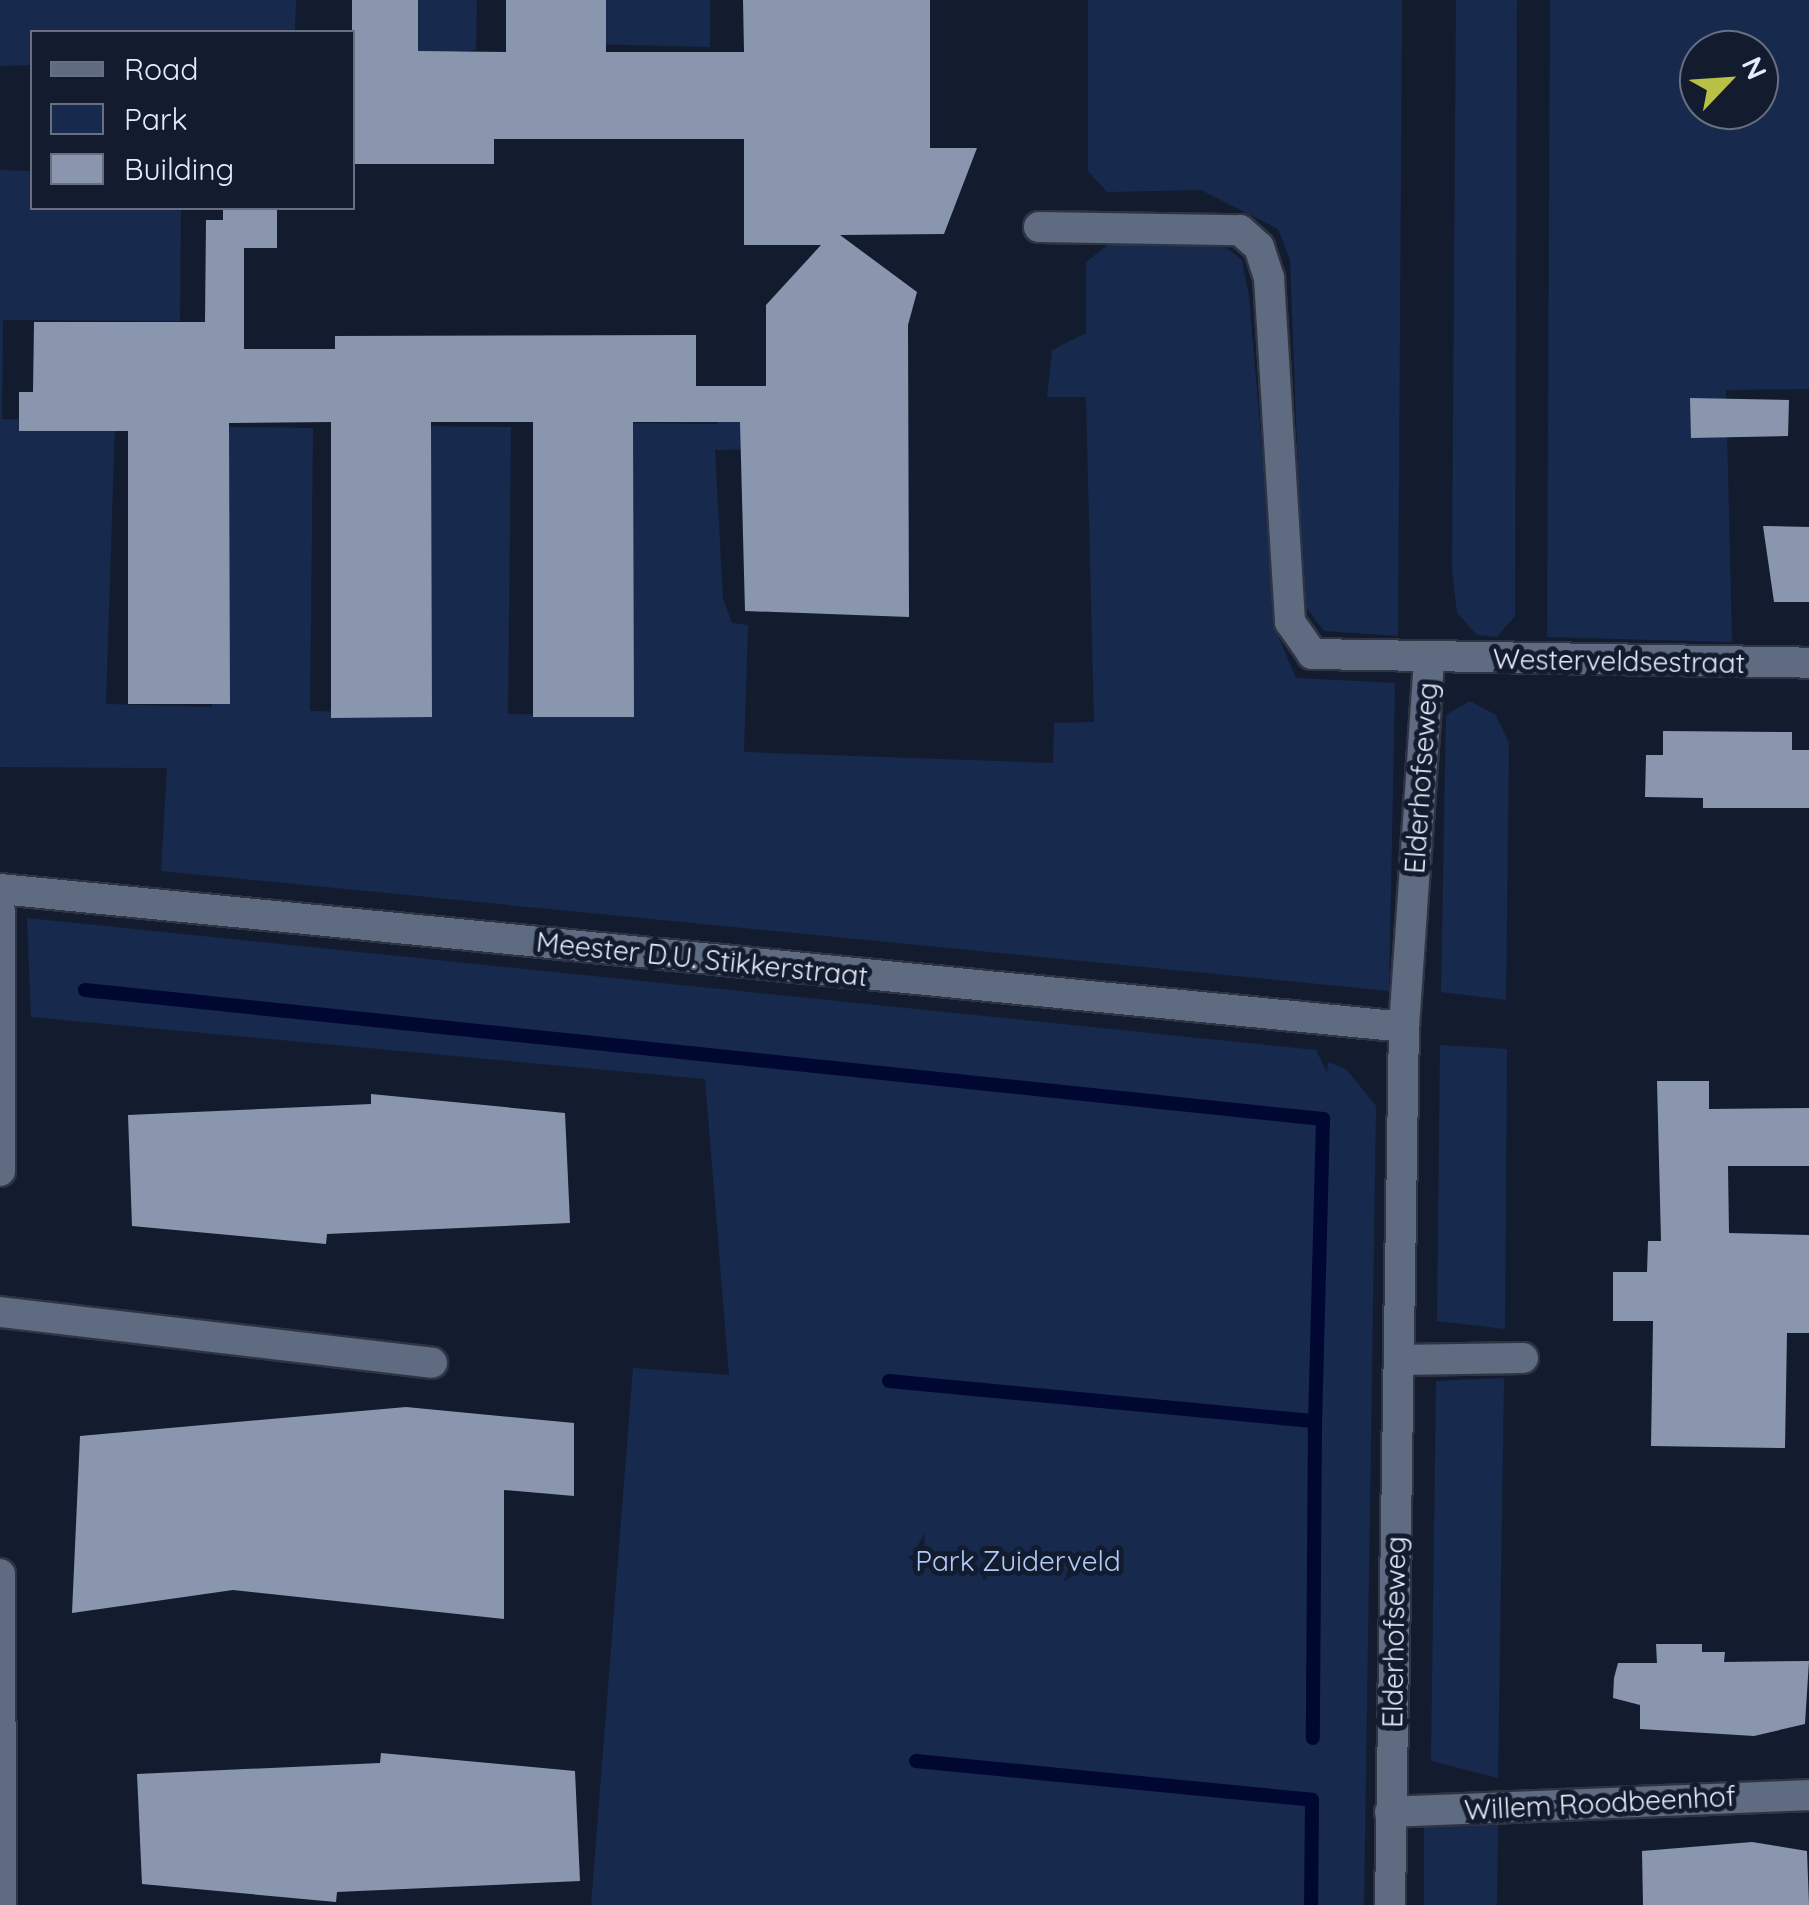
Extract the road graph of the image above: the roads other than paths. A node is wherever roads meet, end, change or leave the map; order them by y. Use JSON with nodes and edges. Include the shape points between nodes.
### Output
{"nodes":[{"id":1,"x":1038,"y":227,"type":"dead end"},
{"id":2,"x":1429,"y":656,"type":"junction"},
{"id":3,"x":1809,"y":663,"type":"edge"},
{"id":4,"x":0,"y":889,"type":"edge"},
{"id":5,"x":0,"y":911,"type":"edge"},
{"id":6,"x":1404,"y":1028,"type":"junction"},
{"id":7,"x":0,"y":1171,"type":"edge"},
{"id":8,"x":0,"y":1312,"type":"edge"},
{"id":9,"x":1523,"y":1358,"type":"dead end"},
{"id":10,"x":1399,"y":1360,"type":"junction"},
{"id":11,"x":432,"y":1363,"type":"dead end"},
{"id":12,"x":0,"y":1574,"type":"edge"},
{"id":13,"x":1809,"y":1795,"type":"edge"},
{"id":14,"x":1390,"y":1812,"type":"junction"},
{"id":15,"x":1,"y":1905,"type":"edge"},
{"id":16,"x":1390,"y":1905,"type":"edge"}],
"edges":[{"from":1,"to":2,"type":"street","name":"Elderhofseweg","via":[[1240,230],[1259,247],[1270,278],[1290,622],[1312,654]]},
{"from":2,"to":3,"type":"street","name":"Westerveldsestraat"},
{"from":2,"to":6,"type":"street","name":"Elderhofseweg"},
{"from":4,"to":6,"type":"street","name":"Meester D.U. Stikkerstraat"},
{"from":5,"to":7,"type":"street"},
{"from":6,"to":10,"type":"street","name":"Elderhofseweg"},
{"from":8,"to":11,"type":"street"},
{"from":9,"to":10,"type":"street"},
{"from":10,"to":14,"type":"street","name":"Elderhofseweg"},
{"from":12,"to":15,"type":"street"},
{"from":13,"to":14,"type":"street","name":"Willem Roodbeenhof"},
{"from":14,"to":16,"type":"street","name":"Elderhofseweg"}]}
